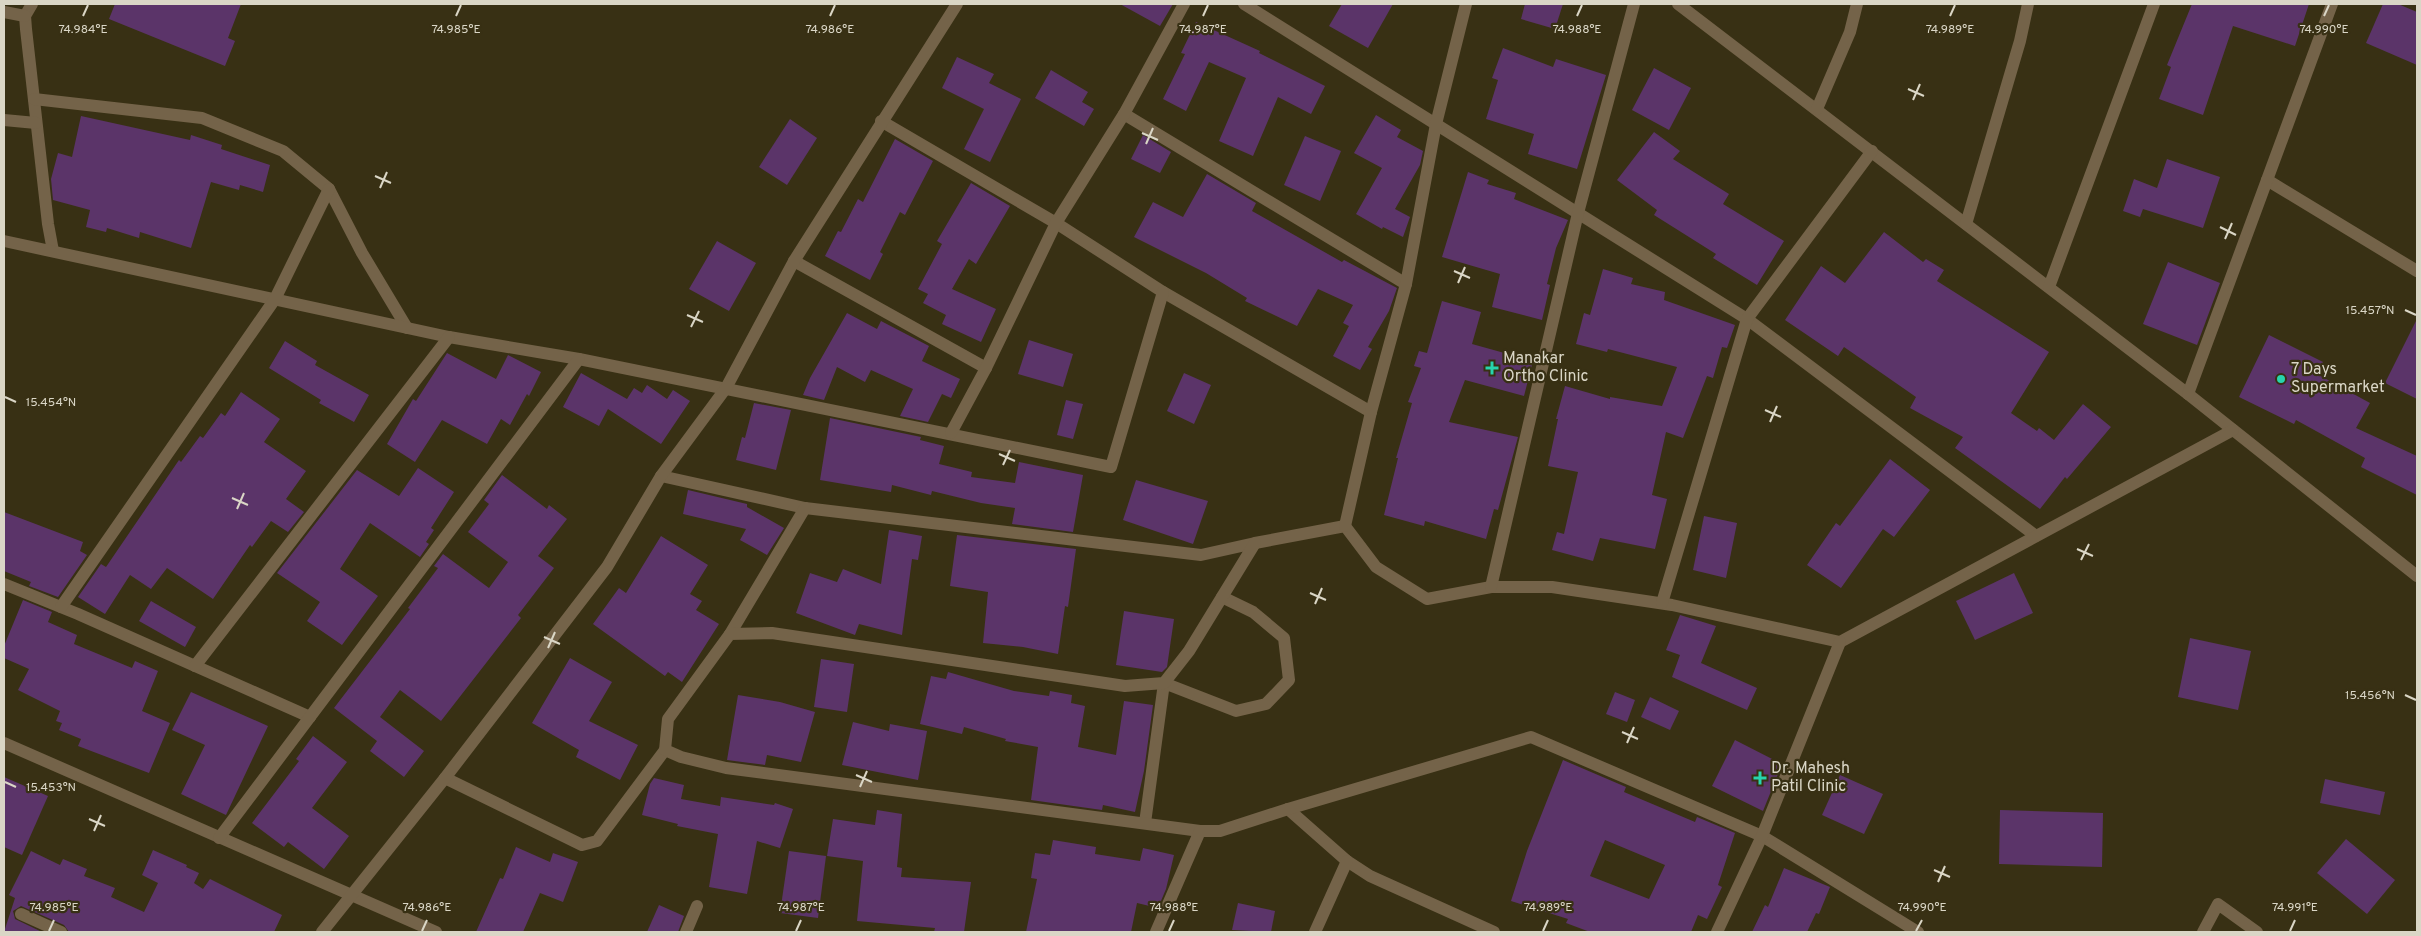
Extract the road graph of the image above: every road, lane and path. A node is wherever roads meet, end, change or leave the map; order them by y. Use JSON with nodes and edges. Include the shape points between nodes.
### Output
{"nodes":[{"id":1,"x":32,"y":4,"type":"edge"},
{"id":2,"x":957,"y":4,"type":"edge"},
{"id":3,"x":1184,"y":4,"type":"edge"},
{"id":4,"x":1244,"y":4,"type":"edge"},
{"id":5,"x":1466,"y":4,"type":"edge"},
{"id":6,"x":1634,"y":4,"type":"edge"},
{"id":7,"x":1678,"y":4,"type":"edge"},
{"id":8,"x":1857,"y":4,"type":"edge"},
{"id":9,"x":2028,"y":4,"type":"edge"},
{"id":10,"x":2154,"y":4,"type":"edge"},
{"id":11,"x":2332,"y":4,"type":"edge"},
{"id":12,"x":4,"y":12,"type":"edge"},
{"id":13,"x":25,"y":16,"type":"junction"},
{"id":14,"x":34,"y":99,"type":"junction"},
{"id":15,"x":1817,"y":109,"type":"junction"},
{"id":16,"x":1124,"y":114,"type":"junction"},
{"id":17,"x":4,"y":120,"type":"edge"},
{"id":18,"x":881,"y":121,"type":"junction"},
{"id":19,"x":36,"y":123,"type":"junction"},
{"id":20,"x":1436,"y":124,"type":"junction"},
{"id":21,"x":1872,"y":150,"type":"junction"},
{"id":22,"x":2267,"y":180,"type":"junction"},
{"id":23,"x":329,"y":189,"type":"junction"},
{"id":24,"x":1578,"y":213,"type":"junction"},
{"id":25,"x":1056,"y":224,"type":"junction"},
{"id":26,"x":1966,"y":224,"type":"junction"},
{"id":27,"x":4,"y":241,"type":"edge"},
{"id":28,"x":53,"y":251,"type":"junction"},
{"id":29,"x":794,"y":261,"type":"junction"},
{"id":30,"x":2417,"y":271,"type":"edge"},
{"id":31,"x":1406,"y":284,"type":"junction"},
{"id":32,"x":2048,"y":287,"type":"junction"},
{"id":33,"x":1163,"y":292,"type":"junction"},
{"id":34,"x":275,"y":299,"type":"junction"},
{"id":35,"x":1747,"y":319,"type":"junction"},
{"id":36,"x":407,"y":328,"type":"junction"},
{"id":37,"x":449,"y":337,"type":"junction"},
{"id":38,"x":579,"y":359,"type":"junction"},
{"id":39,"x":986,"y":368,"type":"junction"},
{"id":40,"x":726,"y":388,"type":"junction"},
{"id":41,"x":2188,"y":394,"type":"junction"},
{"id":42,"x":1371,"y":412,"type":"junction"},
{"id":43,"x":2233,"y":430,"type":"junction"},
{"id":44,"x":951,"y":433,"type":"junction"},
{"id":45,"x":661,"y":476,"type":"junction"},
{"id":46,"x":806,"y":508,"type":"junction"},
{"id":47,"x":1346,"y":526,"type":"junction"},
{"id":48,"x":2036,"y":536,"type":"junction"},
{"id":49,"x":1255,"y":543,"type":"junction"},
{"id":50,"x":2417,"y":576,"type":"edge"},
{"id":51,"x":4,"y":584,"type":"edge"},
{"id":52,"x":1491,"y":587,"type":"junction"},
{"id":53,"x":1222,"y":597,"type":"junction"},
{"id":54,"x":1662,"y":603,"type":"junction"},
{"id":55,"x":61,"y":607,"type":"junction"},
{"id":56,"x":730,"y":634,"type":"junction"},
{"id":57,"x":1840,"y":642,"type":"junction"},
{"id":58,"x":195,"y":666,"type":"junction"},
{"id":59,"x":1164,"y":683,"type":"junction"},
{"id":60,"x":310,"y":717,"type":"junction"},
{"id":61,"x":4,"y":743,"type":"edge"},
{"id":62,"x":665,"y":750,"type":"junction"},
{"id":63,"x":445,"y":778,"type":"junction"},
{"id":64,"x":1288,"y":808,"type":"junction"},
{"id":65,"x":1145,"y":823,"type":"junction"},
{"id":66,"x":1200,"y":831,"type":"junction"},
{"id":67,"x":1762,"y":836,"type":"junction"},
{"id":68,"x":219,"y":838,"type":"junction"},
{"id":69,"x":1347,"y":861,"type":"junction"},
{"id":70,"x":351,"y":896,"type":"junction"},
{"id":71,"x":697,"y":906,"type":"dead end"},
{"id":72,"x":21,"y":914,"type":"dead end"},
{"id":73,"x":61,"y":932,"type":"edge"},
{"id":74,"x":322,"y":932,"type":"edge"},
{"id":75,"x":436,"y":932,"type":"edge"},
{"id":76,"x":686,"y":932,"type":"edge"},
{"id":77,"x":1156,"y":932,"type":"edge"},
{"id":78,"x":1315,"y":932,"type":"edge"},
{"id":79,"x":1494,"y":932,"type":"edge"},
{"id":80,"x":1717,"y":932,"type":"edge"},
{"id":81,"x":1918,"y":932,"type":"edge"},
{"id":82,"x":2203,"y":932,"type":"edge"},
{"id":83,"x":2257,"y":932,"type":"edge"}],
"edges":[{"from":1,"to":13,"type":"street"},
{"from":2,"to":18,"type":"street"},
{"from":3,"to":16,"type":"street"},
{"from":4,"to":20,"type":"street"},
{"from":5,"to":20,"type":"street"},
{"from":6,"to":24,"type":"street"},
{"from":7,"to":15,"type":"street"},
{"from":8,"to":15,"type":"street","via":[[1850,32]]},
{"from":9,"to":26,"type":"street"},
{"from":10,"to":32,"type":"street"},
{"from":11,"to":22,"type":"street"},
{"from":12,"to":13,"type":"street"},
{"from":13,"to":14,"type":"street"},
{"from":14,"to":19,"type":"street"},
{"from":14,"to":23,"type":"street","via":[[202,118],[283,151]]},
{"from":15,"to":21,"type":"street"},
{"from":16,"to":25,"type":"street"},
{"from":16,"to":31,"type":"street"},
{"from":17,"to":19,"type":"street"},
{"from":18,"to":25,"type":"street"},
{"from":18,"to":29,"type":"street"},
{"from":19,"to":28,"type":"street"},
{"from":20,"to":24,"type":"street"},
{"from":20,"to":31,"type":"street"},
{"from":21,"to":26,"type":"street"},
{"from":21,"to":35,"type":"street"},
{"from":22,"to":30,"type":"street"},
{"from":22,"to":41,"type":"street"},
{"from":23,"to":34,"type":"street"},
{"from":23,"to":36,"type":"street"},
{"from":24,"to":35,"type":"street"},
{"from":24,"to":52,"type":"street"},
{"from":25,"to":33,"type":"street"},
{"from":25,"to":39,"type":"street"},
{"from":26,"to":32,"type":"street"},
{"from":27,"to":28,"type":"street"},
{"from":28,"to":34,"type":"street"},
{"from":29,"to":39,"type":"street"},
{"from":29,"to":40,"type":"street"},
{"from":31,"to":42,"type":"street"},
{"from":32,"to":41,"type":"street"},
{"from":33,"to":42,"type":"street"},
{"from":33,"to":44,"type":"street","via":[[1110,467]]},
{"from":34,"to":36,"type":"street"},
{"from":34,"to":55,"type":"street"},
{"from":35,"to":48,"type":"street"},
{"from":35,"to":54,"type":"street"},
{"from":36,"to":37,"type":"street"},
{"from":37,"to":38,"type":"street"},
{"from":37,"to":58,"type":"street"},
{"from":38,"to":40,"type":"street"},
{"from":38,"to":60,"type":"street"},
{"from":39,"to":44,"type":"street"},
{"from":40,"to":44,"type":"street"},
{"from":40,"to":45,"type":"street"},
{"from":41,"to":43,"type":"street"},
{"from":42,"to":47,"type":"street"},
{"from":43,"to":48,"type":"street"},
{"from":43,"to":50,"type":"street"},
{"from":45,"to":46,"type":"street"},
{"from":45,"to":63,"type":"street","via":[[607,567]]},
{"from":46,"to":49,"type":"street","via":[[1201,555]]},
{"from":46,"to":56,"type":"street"},
{"from":47,"to":49,"type":"street"},
{"from":47,"to":52,"type":"street","via":[[1376,567],[1427,599]]},
{"from":48,"to":57,"type":"street"},
{"from":49,"to":53,"type":"street"},
{"from":51,"to":55,"type":"street"},
{"from":52,"to":54,"type":"street","via":[[1552,588]]},
{"from":53,"to":59,"type":"street","via":[[1189,652]]},
{"from":53,"to":59,"type":"street","via":[[1253,612],[1284,638],[1289,680],[1266,704],[1236,711]]},
{"from":54,"to":57,"type":"street"},
{"from":55,"to":58,"type":"street"},
{"from":56,"to":59,"type":"street","via":[[772,633],[1125,686]]},
{"from":56,"to":62,"type":"street","via":[[668,719]]},
{"from":57,"to":67,"type":"street"},
{"from":58,"to":60,"type":"street"},
{"from":59,"to":65,"type":"street"},
{"from":60,"to":68,"type":"street"},
{"from":61,"to":68,"type":"street"},
{"from":62,"to":63,"type":"street","via":[[598,841],[582,845]]},
{"from":62,"to":65,"type":"street","via":[[726,768]]},
{"from":63,"to":70,"type":"street"},
{"from":64,"to":66,"type":"street","via":[[1220,831]]},
{"from":64,"to":67,"type":"street","via":[[1531,737]]},
{"from":64,"to":69,"type":"street"},
{"from":65,"to":66,"type":"street"},
{"from":66,"to":77,"type":"street"},
{"from":67,"to":80,"type":"street"},
{"from":67,"to":81,"type":"street"},
{"from":68,"to":70,"type":"street"},
{"from":69,"to":78,"type":"street"},
{"from":69,"to":79,"type":"street","via":[[1370,876]]},
{"from":70,"to":74,"type":"street"},
{"from":70,"to":75,"type":"street"},
{"from":71,"to":76,"type":"street"},
{"from":72,"to":73,"type":"street"},
{"from":82,"to":83,"type":"street","via":[[2218,904]]}]}
